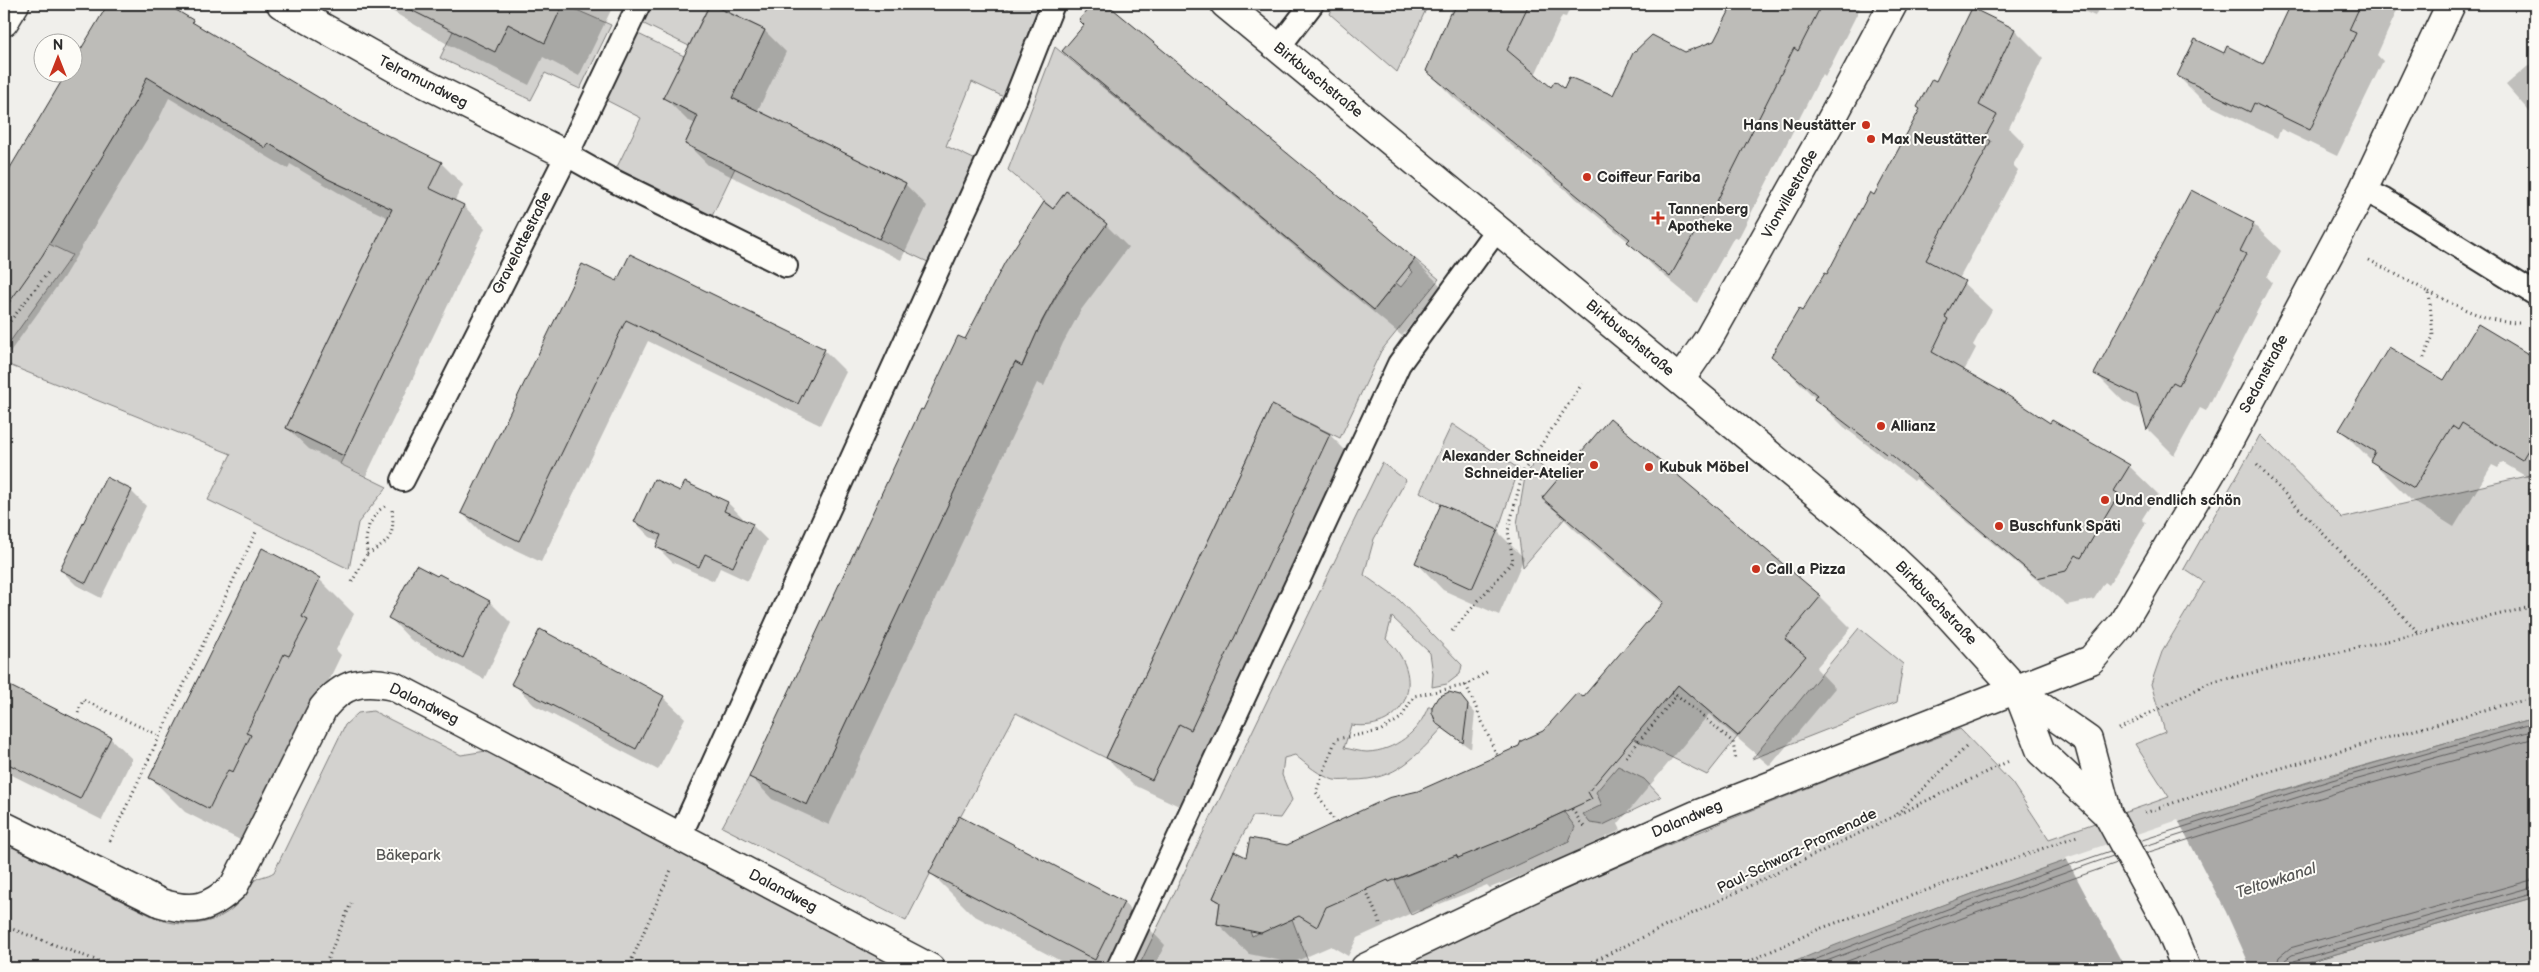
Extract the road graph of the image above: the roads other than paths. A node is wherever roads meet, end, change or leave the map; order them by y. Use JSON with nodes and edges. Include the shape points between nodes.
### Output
{"nodes":[{"id":1,"x":15,"y":4,"type":"edge"},
{"id":2,"x":281,"y":4,"type":"edge"},
{"id":3,"x":638,"y":4,"type":"edge"},
{"id":4,"x":1053,"y":4,"type":"edge"},
{"id":5,"x":1225,"y":4,"type":"edge"},
{"id":6,"x":1312,"y":4,"type":"edge"},
{"id":7,"x":1893,"y":4,"type":"edge"},
{"id":8,"x":2451,"y":4,"type":"edge"},
{"id":9,"x":4,"y":22,"type":"edge"},
{"id":10,"x":1278,"y":48,"type":"junction"},
{"id":11,"x":567,"y":155,"type":"junction"},
{"id":12,"x":2363,"y":190,"type":"junction"},
{"id":13,"x":1497,"y":229,"type":"junction"},
{"id":14,"x":786,"y":266,"type":"dead end"},
{"id":15,"x":2535,"y":294,"type":"edge"},
{"id":16,"x":1680,"y":380,"type":"junction"},
{"id":17,"x":403,"y":480,"type":"road end"},
{"id":18,"x":2017,"y":690,"type":"junction"},
{"id":19,"x":2108,"y":815,"type":"junction"},
{"id":20,"x":4,"y":826,"type":"edge"},
{"id":21,"x":680,"y":836,"type":"junction"},
{"id":22,"x":930,"y":968,"type":"edge"},
{"id":23,"x":1118,"y":968,"type":"edge"},
{"id":24,"x":1364,"y":968,"type":"edge"},
{"id":25,"x":2186,"y":968,"type":"edge"}],
"edges":[{"from":1,"to":9,"type":"street"},
{"from":2,"to":11,"type":"street","name":"Telramundweg","via":[[402,72]]},
{"from":3,"to":11,"type":"lane","name":"Gravelottestraße"},
{"from":4,"to":21,"type":"lane","via":[[1015,100]]},
{"from":5,"to":10,"type":"street","name":"Birkbuschstraße"},
{"from":6,"to":10,"type":"lane"},
{"from":7,"to":16,"type":"street","name":"Vionvillestraße","via":[[1714,330]]},
{"from":8,"to":12,"type":"street","name":"Sedanstraße"},
{"from":10,"to":13,"type":"street","name":"Birkbuschstraße"},
{"from":11,"to":14,"type":"lane"},
{"from":11,"to":17,"type":"lane","name":"Gravelottestraße"},
{"from":12,"to":15,"type":"lane"},
{"from":12,"to":18,"type":"street","name":"Sedanstraße","via":[[2220,456],[2122,624],[2091,660]]},
{"from":13,"to":16,"type":"street","name":"Birkbuschstraße"},
{"from":13,"to":23,"type":"lane","via":[[1399,364]]},
{"from":16,"to":18,"type":"street","name":"Birkbuschstraße","via":[[1881,547],[1923,587]]},
{"from":18,"to":19,"type":"street","name":"Birkbuschstraße","via":[[2041,752]]},
{"from":18,"to":19,"type":"street","name":"Birkbuschstraße","via":[[2088,740]]},
{"from":18,"to":24,"type":"street","name":"Dalandweg","via":[[1705,811]]},
{"from":19,"to":25,"type":"street","bridge":true,"via":[[2169,927]]},
{"from":20,"to":21,"type":"street","name":"Dalandweg","via":[[161,903],[181,909],[202,907],[220,899],[234,886],[332,696],[354,683],[376,682],[393,686]]},
{"from":21,"to":22,"type":"street","name":"Dalandweg"}]}
